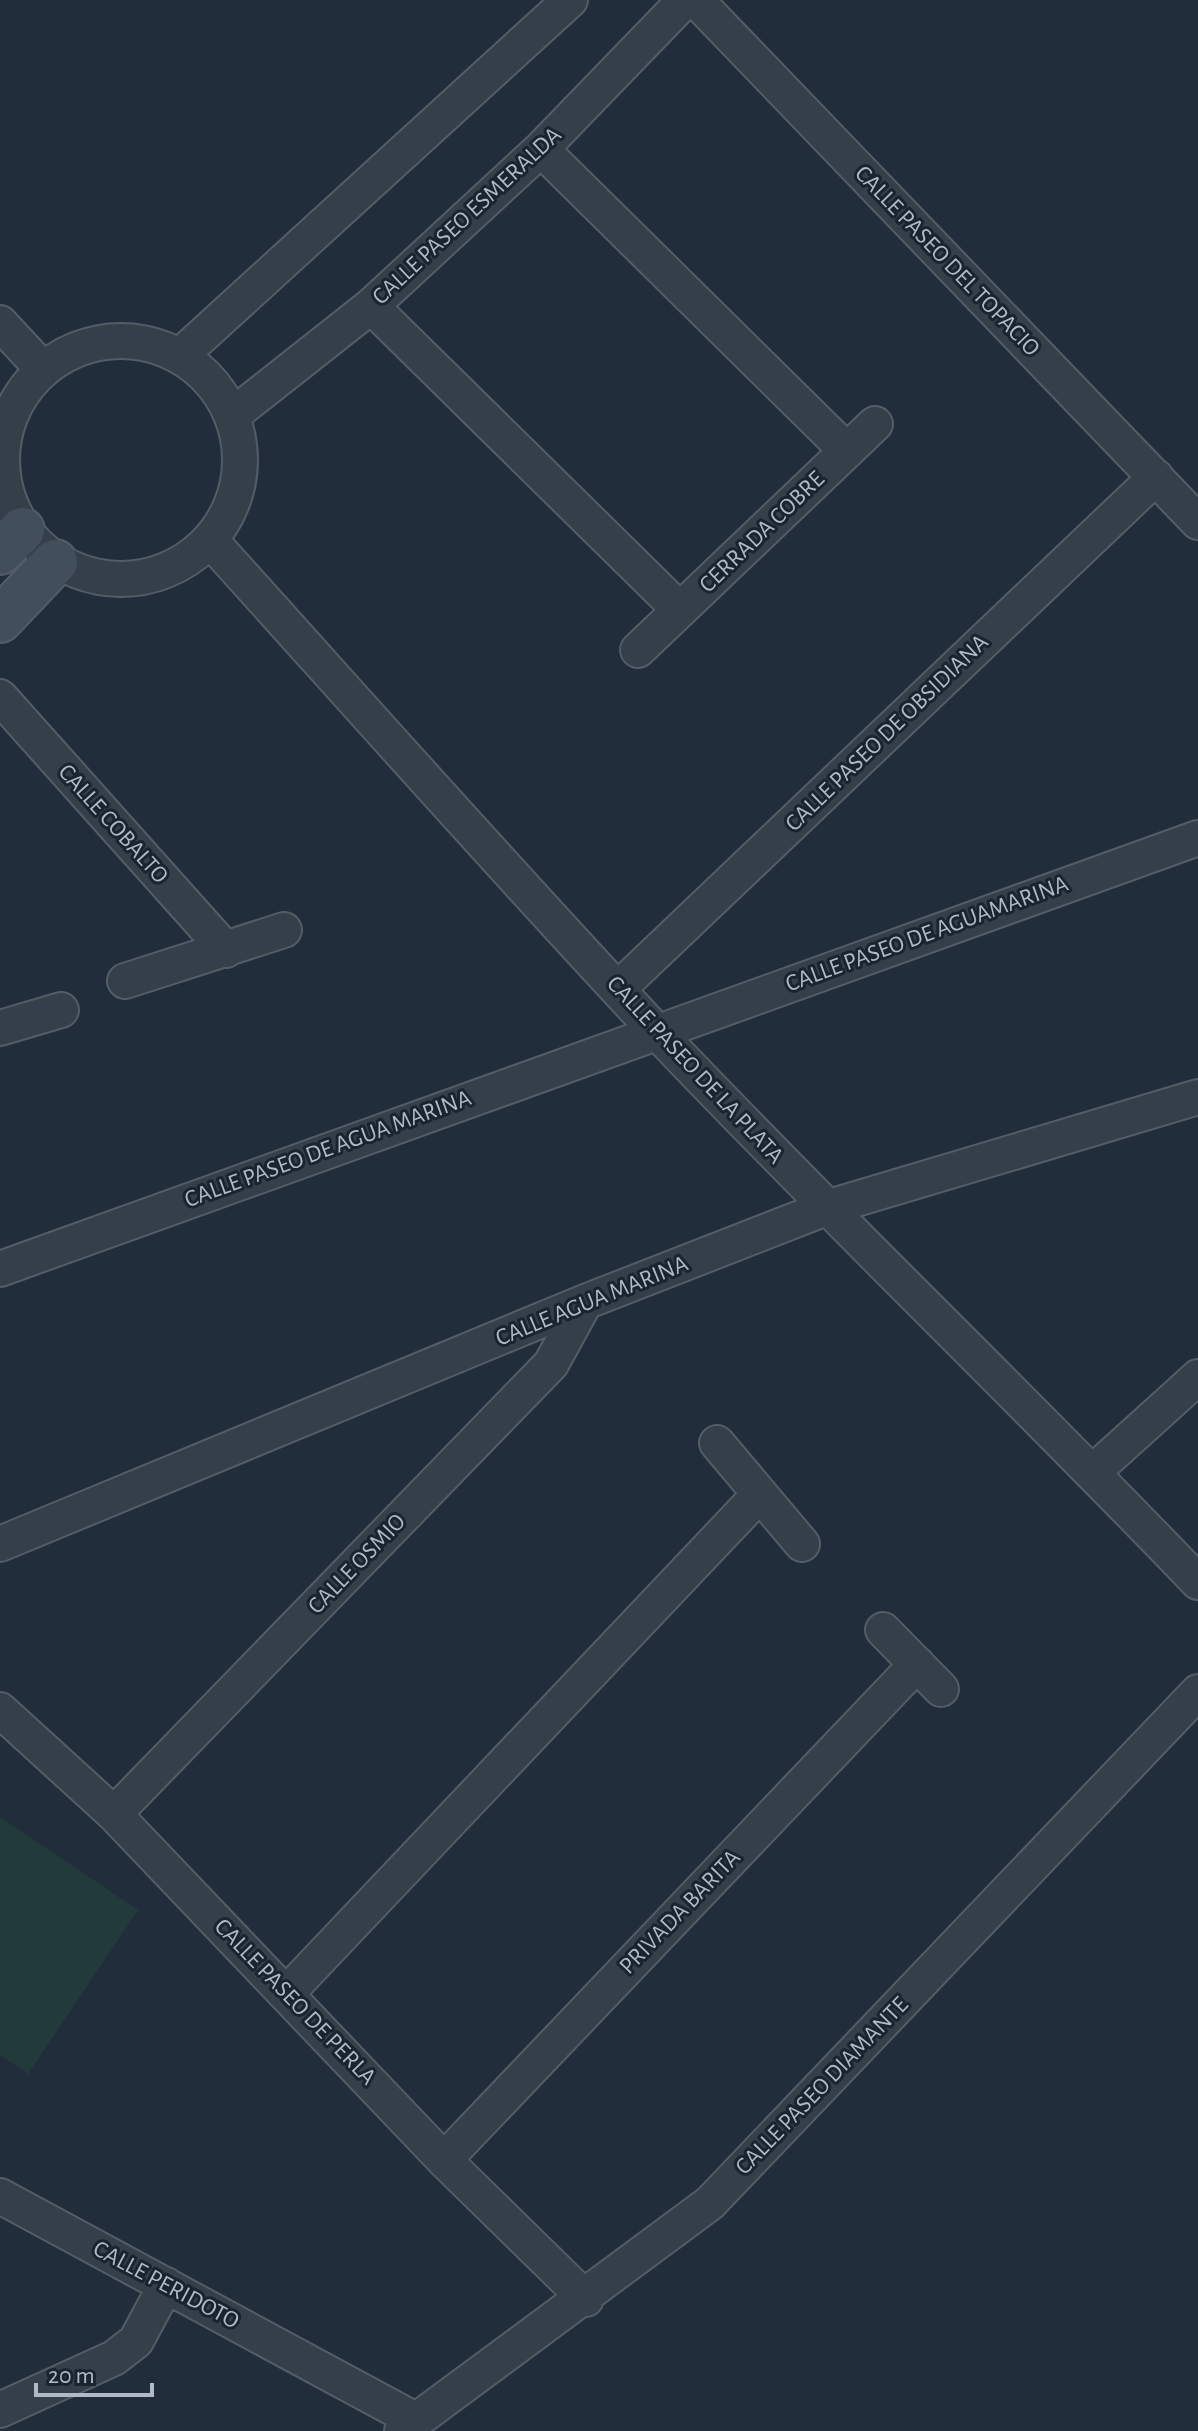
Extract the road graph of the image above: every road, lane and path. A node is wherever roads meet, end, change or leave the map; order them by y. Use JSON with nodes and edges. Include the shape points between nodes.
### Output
{"nodes":[{"id":1,"x":570,"y":0,"type":"edge"},
{"id":2,"x":685,"y":0,"type":"edge"},
{"id":3,"x":696,"y":0,"type":"edge"},
{"id":4,"x":541,"y":149,"type":"junction"},
{"id":5,"x":371,"y":306,"type":"junction"},
{"id":6,"x":0,"y":323,"type":"edge"},
{"id":7,"x":181,"y":355,"type":"junction"},
{"id":8,"x":40,"y":366,"type":"junction"},
{"id":9,"x":233,"y":415,"type":"junction"},
{"id":10,"x":875,"y":424,"type":"dead end"},
{"id":11,"x":847,"y":451,"type":"junction"},
{"id":12,"x":1156,"y":477,"type":"junction"},
{"id":13,"x":1198,"y":522,"type":"edge"},
{"id":14,"x":11,"y":541,"type":"edge"},
{"id":15,"x":211,"y":541,"type":"junction"},
{"id":16,"x":55,"y":562,"type":"junction"},
{"id":17,"x":680,"y":610,"type":"junction"},
{"id":18,"x":0,"y":620,"type":"edge"},
{"id":19,"x":638,"y":650,"type":"dead end"},
{"id":20,"x":0,"y":697,"type":"edge"},
{"id":21,"x":1198,"y":838,"type":"edge"},
{"id":22,"x":284,"y":930,"type":"dead end"},
{"id":23,"x":226,"y":950,"type":"junction"},
{"id":24,"x":125,"y":981,"type":"dead end"},
{"id":25,"x":618,"y":989,"type":"junction"},
{"id":26,"x":61,"y":1010,"type":"dead end"},
{"id":27,"x":2,"y":1025,"type":"edge"},
{"id":28,"x":656,"y":1030,"type":"junction"},
{"id":29,"x":1198,"y":1097,"type":"edge"},
{"id":30,"x":826,"y":1208,"type":"junction"},
{"id":31,"x":0,"y":1269,"type":"edge"},
{"id":32,"x":585,"y":1302,"type":"junction"},
{"id":33,"x":1198,"y":1377,"type":"edge"},
{"id":34,"x":717,"y":1443,"type":"dead end"},
{"id":35,"x":1093,"y":1472,"type":"junction"},
{"id":36,"x":760,"y":1494,"type":"junction"},
{"id":37,"x":0,"y":1544,"type":"edge"},
{"id":38,"x":802,"y":1544,"type":"dead end"},
{"id":39,"x":1198,"y":1582,"type":"edge"},
{"id":40,"x":883,"y":1630,"type":"dead end"},
{"id":41,"x":917,"y":1664,"type":"junction"},
{"id":42,"x":941,"y":1689,"type":"dead end"},
{"id":43,"x":1198,"y":1692,"type":"edge"},
{"id":44,"x":0,"y":1710,"type":"edge"},
{"id":45,"x":114,"y":1814,"type":"junction"},
{"id":46,"x":287,"y":1993,"type":"junction"},
{"id":47,"x":444,"y":2160,"type":"junction"},
{"id":48,"x":0,"y":2196,"type":"edge"},
{"id":49,"x":166,"y":2285,"type":"junction"},
{"id":50,"x":586,"y":2299,"type":"junction"},
{"id":51,"x":0,"y":2410,"type":"edge"},
{"id":52,"x":410,"y":2426,"type":"edge"}],
"edges":[{"from":1,"to":7,"type":"street"},
{"from":2,"to":4,"type":"street","name":"CALLE PASEO ESMERALDA"},
{"from":3,"to":12,"type":"street","name":"CALLE PASEO DEL TOPACIO"},
{"from":4,"to":5,"type":"street","name":"CALLE PASEO ESMERALDA"},
{"from":4,"to":11,"type":"street","name":"CERRADA COBRE"},
{"from":5,"to":9,"type":"street","name":"CALLE PASEO ESMERALDA"},
{"from":5,"to":17,"type":"street","name":"CERRADA COBRE"},
{"from":6,"to":8,"type":"street"},
{"from":7,"to":8,"type":"street","via":[[139,340],[94,342]]},
{"from":7,"to":9,"type":"street","via":[[224,396]]},
{"from":8,"to":14,"type":"street","via":[[13,408],[1,470]]},
{"from":9,"to":15,"type":"street","via":[[242,455],[237,495]]},
{"from":10,"to":11,"type":"street"},
{"from":11,"to":17,"type":"street","name":"CERRADA COBRE"},
{"from":12,"to":13,"type":"street","name":"CALLE PASEO DEL TOPACIO"},
{"from":12,"to":25,"type":"street","name":"CALLE PASEO DE OBSIDIANA"},
{"from":14,"to":16,"type":"street"},
{"from":15,"to":16,"type":"street","via":[[172,570],[113,582]]},
{"from":15,"to":25,"type":"street","name":"CALLE PASEO DE LA PLATA"},
{"from":16,"to":18,"type":"street"},
{"from":17,"to":19,"type":"street"},
{"from":20,"to":23,"type":"street","name":"CALLE COBALTO"},
{"from":21,"to":28,"type":"street","name":"CALLE PASEO DE AGUAMARINA"},
{"from":22,"to":23,"type":"street"},
{"from":23,"to":24,"type":"street"},
{"from":25,"to":28,"type":"street","name":"CALLE PASEO DE LA PLATA"},
{"from":26,"to":27,"type":"street"},
{"from":28,"to":30,"type":"street","name":"CALLE PASEO DE LA PLATA"},
{"from":28,"to":31,"type":"street","name":"CALLE PASEO DE AGUA MARINA"},
{"from":29,"to":30,"type":"street","name":"CALLE AGUA MARINA"},
{"from":30,"to":32,"type":"street","name":"CALLE AGUA MARINA"},
{"from":30,"to":35,"type":"street","name":"CALLE PASEO DE LA PLATA"},
{"from":32,"to":37,"type":"street","name":"CALLE AGUA MARINA"},
{"from":32,"to":45,"type":"street","name":"CALLE OSMIO","via":[[551,1364]]},
{"from":33,"to":35,"type":"street"},
{"from":34,"to":36,"type":"street"},
{"from":35,"to":39,"type":"street","name":"CALLE PASEO DE LA PLATA"},
{"from":36,"to":38,"type":"street"},
{"from":36,"to":46,"type":"street"},
{"from":40,"to":41,"type":"street"},
{"from":41,"to":42,"type":"street"},
{"from":41,"to":47,"type":"street","name":"PRIVADA BARITA"},
{"from":43,"to":50,"type":"street","name":"CALLE PASEO DIAMANTE","via":[[710,2203]]},
{"from":44,"to":45,"type":"street","name":"CALLE PASEO DE PERLA"},
{"from":45,"to":46,"type":"street","name":"CALLE PASEO DE PERLA"},
{"from":46,"to":47,"type":"street","name":"CALLE PASEO DE PERLA"},
{"from":47,"to":50,"type":"street","name":"CALLE PASEO DE PERLA"},
{"from":48,"to":49,"type":"street","name":"CALLE PERIDOTO"},
{"from":49,"to":51,"type":"street","via":[[136,2341],[114,2358]]},
{"from":49,"to":52,"type":"street","name":"CALLE PERIDOTO"},
{"from":50,"to":52,"type":"street","name":"CALLE PASEO DIAMANTE"}]}
